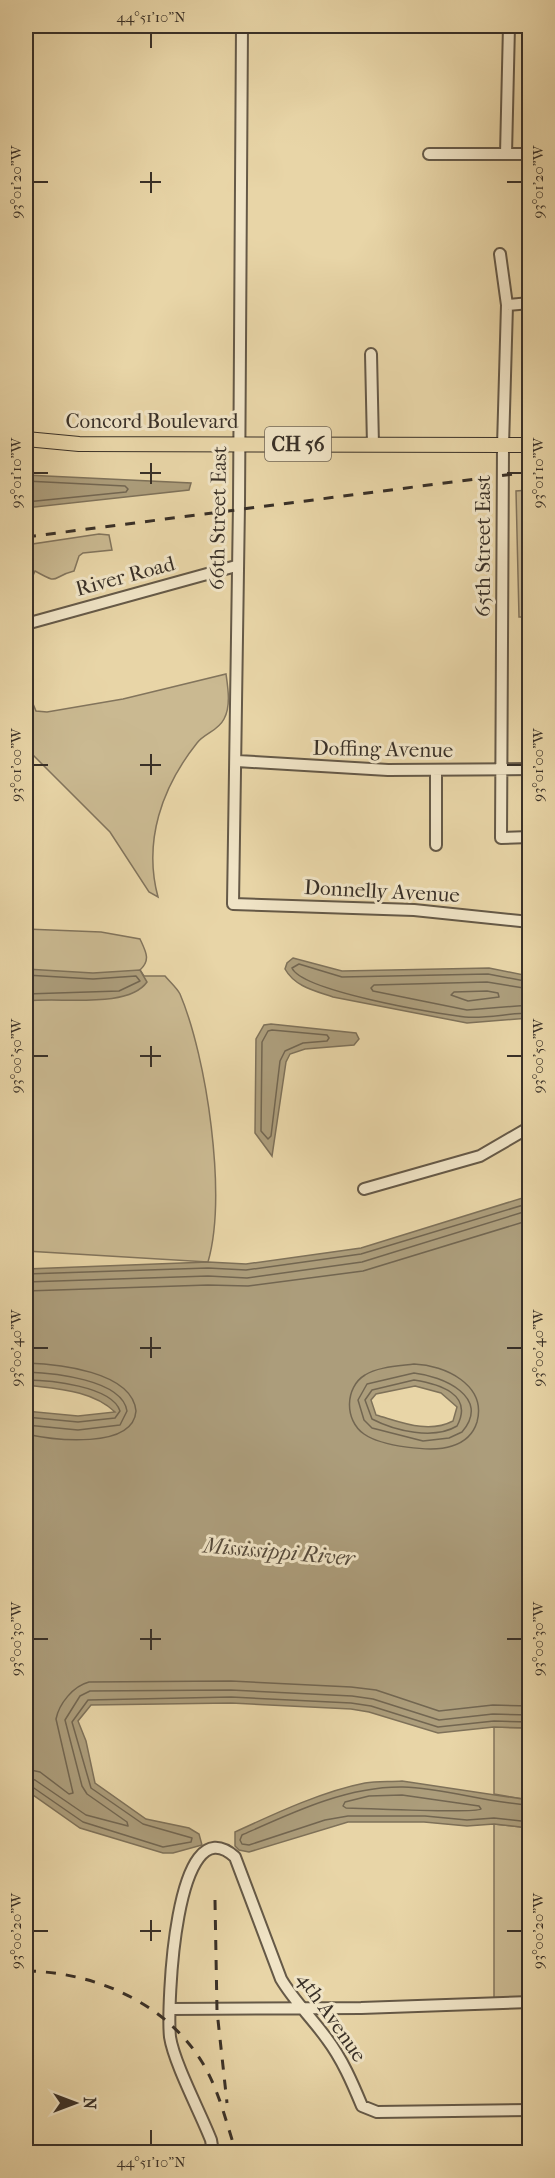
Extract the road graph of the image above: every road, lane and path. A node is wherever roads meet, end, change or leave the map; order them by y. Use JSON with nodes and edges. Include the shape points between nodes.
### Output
{"nodes":[{"id":1,"x":242,"y":26,"type":"edge"},
{"id":2,"x":509,"y":26,"type":"edge"},
{"id":3,"x":429,"y":154,"type":"dead end"},
{"id":4,"x":506,"y":154,"type":"junction"},
{"id":5,"x":530,"y":154,"type":"edge"},
{"id":6,"x":500,"y":254,"type":"dead end"},
{"id":7,"x":530,"y":303,"type":"edge"},
{"id":8,"x":507,"y":305,"type":"junction"},
{"id":9,"x":371,"y":354,"type":"dead end"},
{"id":10,"x":26,"y":440,"type":"edge"},
{"id":11,"x":239,"y":442,"type":"junction"},
{"id":12,"x":373,"y":445,"type":"junction"},
{"id":13,"x":530,"y":445,"type":"edge"},
{"id":14,"x":503,"y":446,"type":"junction"},
{"id":15,"x":236,"y":566,"type":"junction"},
{"id":16,"x":26,"y":624,"type":"edge"},
{"id":17,"x":237,"y":761,"type":"junction"},
{"id":18,"x":501,"y":769,"type":"junction"},
{"id":19,"x":530,"y":769,"type":"edge"},
{"id":20,"x":436,"y":771,"type":"junction"},
{"id":21,"x":530,"y":837,"type":"edge"},
{"id":22,"x":436,"y":845,"type":"dead end"},
{"id":23,"x":233,"y":904,"type":"joint"},
{"id":24,"x":530,"y":922,"type":"edge"},
{"id":25,"x":530,"y":1127,"type":"edge"},
{"id":26,"x":364,"y":1189,"type":"dead end"},
{"id":27,"x":530,"y":2002,"type":"edge"},
{"id":28,"x":301,"y":2008,"type":"junction"},
{"id":29,"x":171,"y":2009,"type":"junction"},
{"id":30,"x":530,"y":2110,"type":"edge"},
{"id":31,"x":213,"y":2152,"type":"edge"}],
"edges":[{"from":1,"to":11,"type":"street","name":"66th Street East"},
{"from":2,"to":4,"type":"street"},
{"from":3,"to":4,"type":"street"},
{"from":4,"to":5,"type":"street"},
{"from":6,"to":8,"type":"street","name":"65th Street East"},
{"from":7,"to":8,"type":"street"},
{"from":8,"to":14,"type":"street","name":"65th Street East"},
{"from":9,"to":12,"type":"street"},
{"from":10,"to":11,"type":"main road","name":"Concord Boulevard","number":"CH 56","via":[[80,444]]},
{"from":11,"to":12,"type":"main road","name":"Concord Boulevard","number":"CH 56"},
{"from":11,"to":15,"type":"street","name":"66th Street East"},
{"from":12,"to":14,"type":"main road","name":"Concord Boulevard","number":"CH 56"},
{"from":13,"to":14,"type":"main road","name":"Concord Boulevard","number":"CH 56"},
{"from":14,"to":18,"type":"street","name":"65th Street East"},
{"from":15,"to":16,"type":"street","name":"River Road"},
{"from":15,"to":17,"type":"street","name":"66th Street East"},
{"from":17,"to":20,"type":"street","name":"Doffing Avenue"},
{"from":17,"to":23,"type":"street","name":"66th Street East"},
{"from":18,"to":19,"type":"street","name":"Doffing Avenue"},
{"from":18,"to":20,"type":"street","name":"Doffing Avenue"},
{"from":18,"to":21,"type":"street","name":"65th Street East","via":[[501,838]]},
{"from":20,"to":22,"type":"street"},
{"from":23,"to":24,"type":"street","name":"Donnelly Avenue","via":[[414,910]]},
{"from":25,"to":26,"type":"street","via":[[480,1156]]},
{"from":27,"to":28,"type":"street"},
{"from":28,"to":29,"type":"street"},
{"from":28,"to":29,"type":"street","name":"4th Avenue","via":[[281,1979],[235,1857],[226,1849],[206,1851],[192,1869],[181,1901],[172,1961]]},
{"from":28,"to":30,"type":"street","name":"4th Avenue","via":[[327,2039],[362,2106],[377,2112]]},
{"from":29,"to":31,"type":"street","via":[[171,2041]]}]}
